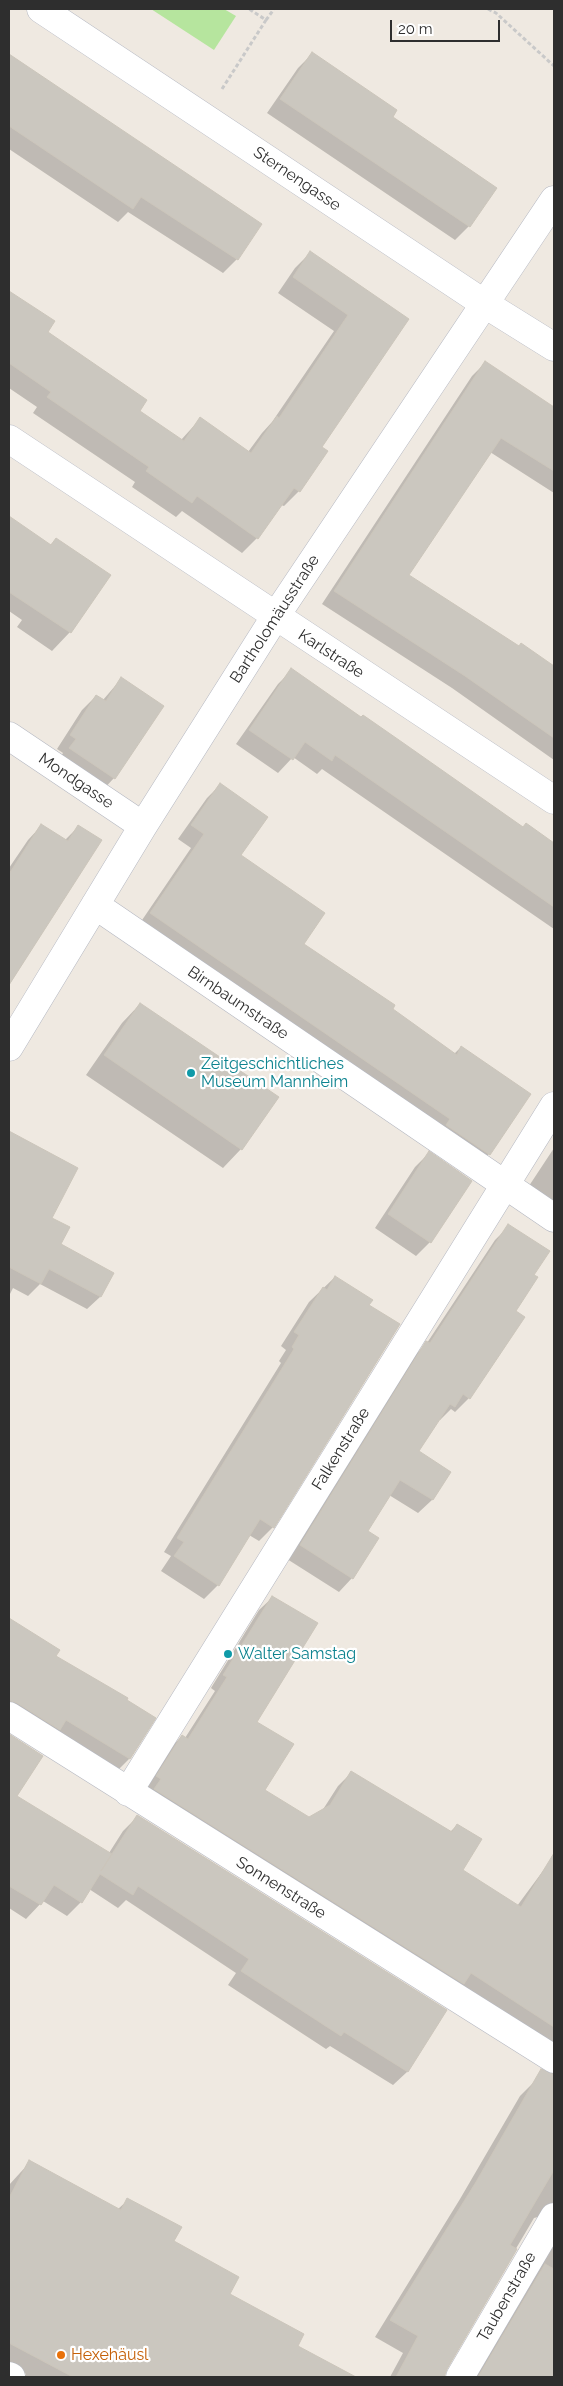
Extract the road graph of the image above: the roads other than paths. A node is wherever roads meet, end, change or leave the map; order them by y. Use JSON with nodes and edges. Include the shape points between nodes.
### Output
{"nodes":[{"id":1,"x":41,"y":9,"type":"edge"},
{"id":2,"x":554,"y":200,"type":"edge"},
{"id":3,"x":485,"y":304,"type":"junction"},
{"id":4,"x":554,"y":347,"type":"edge"},
{"id":5,"x":9,"y":439,"type":"edge"},
{"id":6,"x":275,"y":617,"type":"junction"},
{"id":7,"x":9,"y":736,"type":"edge"},
{"id":8,"x":554,"y":800,"type":"edge"},
{"id":9,"x":142,"y":826,"type":"junction"},
{"id":10,"x":95,"y":905,"type":"junction"},
{"id":11,"x":9,"y":1047,"type":"edge"},
{"id":12,"x":554,"y":1106,"type":"edge"},
{"id":13,"x":505,"y":1184,"type":"junction"},
{"id":14,"x":554,"y":1218,"type":"edge"},
{"id":15,"x":9,"y":1716,"type":"edge"},
{"id":16,"x":128,"y":1792,"type":"junction"},
{"id":17,"x":554,"y":2059,"type":"edge"},
{"id":18,"x":554,"y":2218,"type":"edge"},
{"id":19,"x":460,"y":2377,"type":"edge"}],
"edges":[{"from":1,"to":3,"type":"street","name":"Sternengasse"},
{"from":2,"to":3,"type":"street","name":"Bartholomäusstraße"},
{"from":3,"to":4,"type":"street","name":"Sternengasse"},
{"from":3,"to":6,"type":"street","name":"Bartholomäusstraße"},
{"from":5,"to":6,"type":"street","name":"Karlstraße"},
{"from":6,"to":8,"type":"street","name":"Karlstraße"},
{"from":6,"to":9,"type":"street","name":"Bartholomäusstraße"},
{"from":7,"to":9,"type":"street","name":"Mondgasse"},
{"from":9,"to":10,"type":"street","name":"Bartholomäusstraße"},
{"from":10,"to":11,"type":"street","name":"Bartholomäusstraße"},
{"from":10,"to":13,"type":"street","name":"Birnbaumstraße"},
{"from":12,"to":13,"type":"street","name":"Falkenstraße"},
{"from":13,"to":14,"type":"street","name":"Birnbaumstraße"},
{"from":13,"to":16,"type":"street","name":"Falkenstraße"},
{"from":15,"to":16,"type":"street","name":"Sonnenstraße"},
{"from":16,"to":17,"type":"street","name":"Sonnenstraße"},
{"from":18,"to":19,"type":"street","name":"Taubenstraße"}]}
